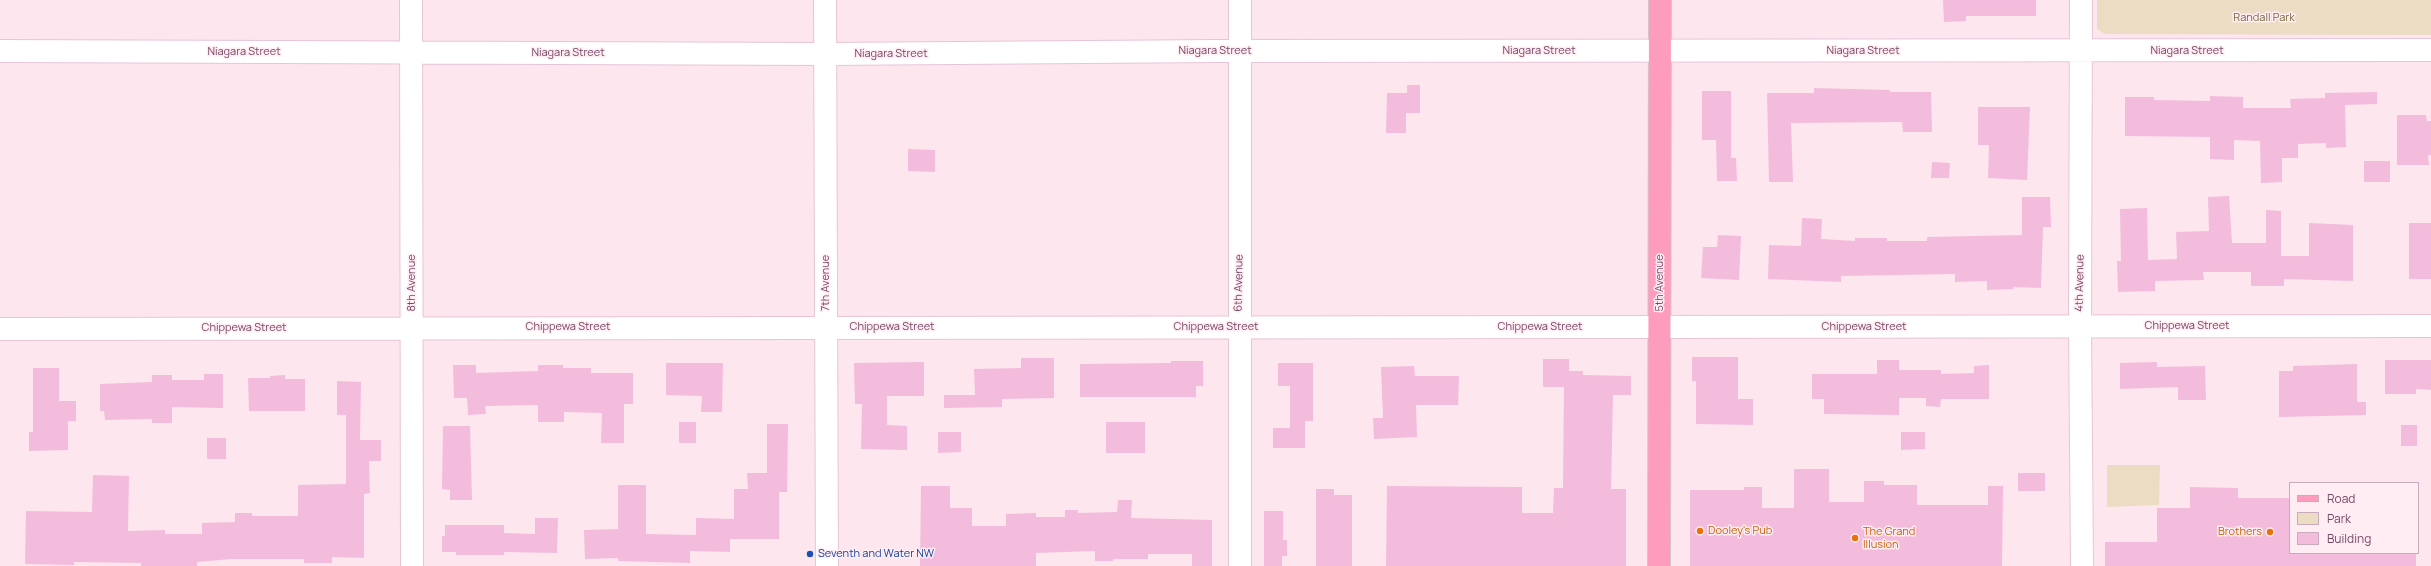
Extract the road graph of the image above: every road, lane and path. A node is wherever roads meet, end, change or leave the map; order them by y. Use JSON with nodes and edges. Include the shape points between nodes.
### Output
{"nodes":[{"id":1,"x":411,"y":0,"type":"edge"},
{"id":2,"x":825,"y":0,"type":"edge"},
{"id":3,"x":1240,"y":0,"type":"edge"},
{"id":4,"x":1660,"y":0,"type":"edge"},
{"id":5,"x":2081,"y":0,"type":"edge"},
{"id":6,"x":2431,"y":50,"type":"edge"},
{"id":7,"x":0,"y":51,"type":"edge"},
{"id":8,"x":1240,"y":51,"type":"junction"},
{"id":9,"x":2081,"y":51,"type":"junction"},
{"id":10,"x":1660,"y":52,"type":"junction"},
{"id":11,"x":410,"y":53,"type":"junction"},
{"id":12,"x":826,"y":54,"type":"junction"},
{"id":13,"x":2080,"y":325,"type":"junction"},
{"id":14,"x":2431,"y":326,"type":"edge"},
{"id":15,"x":826,"y":327,"type":"junction"},
{"id":16,"x":1238,"y":327,"type":"junction"},
{"id":17,"x":412,"y":328,"type":"junction"},
{"id":18,"x":1660,"y":328,"type":"junction"},
{"id":19,"x":0,"y":329,"type":"edge"},
{"id":20,"x":412,"y":566,"type":"edge"},
{"id":21,"x":826,"y":566,"type":"edge"},
{"id":22,"x":1240,"y":566,"type":"edge"},
{"id":23,"x":1659,"y":566,"type":"edge"},
{"id":24,"x":2082,"y":566,"type":"edge"}],
"edges":[{"from":1,"to":11,"type":"street","name":"8th Avenue"},
{"from":2,"to":12,"type":"street","name":"7th Avenue"},
{"from":3,"to":8,"type":"street","name":"6th Avenue"},
{"from":4,"to":10,"type":"main road","name":"5th Avenue"},
{"from":5,"to":9,"type":"street","name":"4th Avenue"},
{"from":6,"to":9,"type":"street","name":"Niagara Street"},
{"from":7,"to":11,"type":"street","name":"Niagara Street"},
{"from":8,"to":10,"type":"street","name":"Niagara Street"},
{"from":8,"to":12,"type":"street","name":"Niagara Street"},
{"from":8,"to":16,"type":"street","name":"6th Avenue","via":[[1241,192]]},
{"from":9,"to":10,"type":"street","name":"Niagara Street"},
{"from":9,"to":13,"type":"street","name":"4th Avenue"},
{"from":10,"to":18,"type":"main road","name":"5th Avenue"},
{"from":11,"to":12,"type":"street","name":"Niagara Street"},
{"from":11,"to":17,"type":"street","name":"8th Avenue"},
{"from":12,"to":15,"type":"street","name":"7th Avenue"},
{"from":13,"to":14,"type":"street","name":"Chippewa Street"},
{"from":13,"to":18,"type":"street","name":"Chippewa Street"},
{"from":13,"to":24,"type":"street","name":"4th Avenue"},
{"from":15,"to":16,"type":"street","name":"Chippewa Street"},
{"from":15,"to":17,"type":"street","name":"Chippewa Street"},
{"from":15,"to":21,"type":"street","name":"7th Avenue"},
{"from":16,"to":18,"type":"street","name":"Chippewa Street"},
{"from":16,"to":22,"type":"street","name":"6th Avenue"},
{"from":17,"to":19,"type":"street","name":"Chippewa Street"},
{"from":17,"to":20,"type":"street","name":"8th Avenue"},
{"from":18,"to":23,"type":"main road","name":"5th Avenue"}]}
